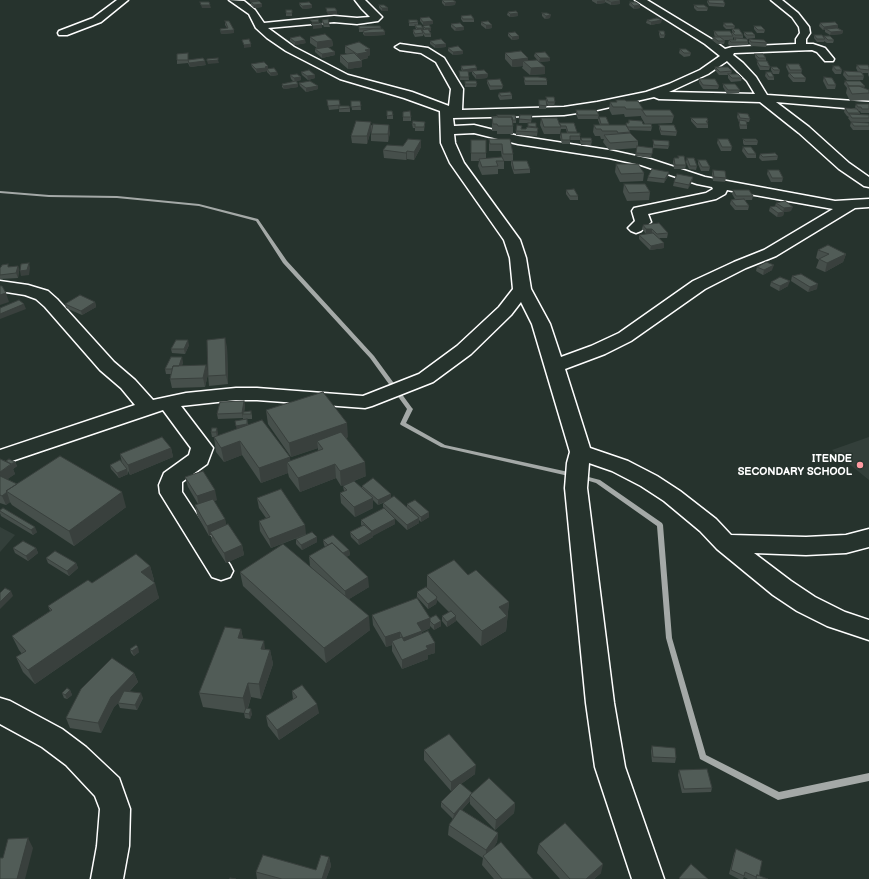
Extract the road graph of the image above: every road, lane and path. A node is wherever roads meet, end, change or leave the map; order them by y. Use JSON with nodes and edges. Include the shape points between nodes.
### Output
{"nodes":[{"id":1,"x":123,"y":0,"type":"edge"},
{"id":2,"x":234,"y":0,"type":"edge"},
{"id":3,"x":360,"y":0,"type":"edge"},
{"id":4,"x":640,"y":0,"type":"edge"},
{"id":5,"x":776,"y":0,"type":"edge"},
{"id":6,"x":260,"y":26,"type":"junction"},
{"id":7,"x":63,"y":33,"type":"dead end"},
{"id":8,"x":400,"y":47,"type":"dead end"},
{"id":9,"x":801,"y":47,"type":"junction"},
{"id":10,"x":727,"y":56,"type":"junction"},
{"id":11,"x":830,"y":59,"type":"dead end"},
{"id":12,"x":649,"y":95,"type":"junction"},
{"id":13,"x":763,"y":98,"type":"junction"},
{"id":14,"x":869,"y":106,"type":"edge"},
{"id":15,"x":452,"y":114,"type":"junction"},
{"id":16,"x":447,"y":130,"type":"junction"},
{"id":17,"x":869,"y":183,"type":"edge"},
{"id":18,"x":719,"y":185,"type":"junction"},
{"id":19,"x":869,"y":203,"type":"edge"},
{"id":20,"x":850,"y":205,"type":"junction"},
{"id":21,"x":636,"y":228,"type":"dead end"},
{"id":22,"x":0,"y":286,"type":"edge"},
{"id":23,"x":522,"y":289,"type":"junction"},
{"id":24,"x":554,"y":366,"type":"junction"},
{"id":25,"x":158,"y":405,"type":"junction"},
{"id":26,"x":579,"y":457,"type":"junction"},
{"id":27,"x":0,"y":458,"type":"edge"},
{"id":28,"x":869,"y":538,"type":"edge"},
{"id":29,"x":725,"y":543,"type":"junction"},
{"id":30,"x":221,"y":571,"type":"dead end"},
{"id":31,"x":869,"y":630,"type":"edge"},
{"id":32,"x":0,"y":710,"type":"edge"},
{"id":33,"x":107,"y":879,"type":"edge"},
{"id":34,"x":648,"y":879,"type":"edge"}],
"edges":[{"from":1,"to":7,"type":"street","via":[[97,20]]},
{"from":2,"to":6,"type":"street","via":[[252,12]]},
{"from":3,"to":6,"type":"street","via":[[377,17],[375,19],[334,19]]},
{"from":4,"to":10,"type":"street","via":[[694,32]]},
{"from":5,"to":9,"type":"street","via":[[795,15],[804,27]]},
{"from":6,"to":15,"type":"street","via":[[290,49],[344,77],[437,105]]},
{"from":8,"to":15,"type":"street","via":[[424,50],[440,60],[457,89]]},
{"from":9,"to":10,"type":"street","via":[[732,50]]},
{"from":9,"to":11,"type":"street","via":[[819,49]]},
{"from":10,"to":12,"type":"street","via":[[704,72]]},
{"from":10,"to":13,"type":"street","via":[[746,72]]},
{"from":12,"to":13,"type":"street"},
{"from":12,"to":15,"type":"street","via":[[540,112]]},
{"from":13,"to":14,"type":"street"},
{"from":13,"to":17,"type":"street","via":[[844,166]]},
{"from":15,"to":16,"type":"street"},
{"from":16,"to":18,"type":"street","via":[[474,129],[518,140],[609,154],[645,162]]},
{"from":16,"to":23,"type":"street","via":[[448,143],[457,163],[512,240],[518,258]]},
{"from":18,"to":20,"type":"street","via":[[826,204]]},
{"from":18,"to":21,"type":"street","via":[[720,191],[711,196],[640,211],[643,222]]},
{"from":19,"to":20,"type":"street"},
{"from":20,"to":24,"type":"street","via":[[770,253],[699,285],[626,337]]},
{"from":22,"to":25,"type":"street","via":[[42,295],[107,366]]},
{"from":23,"to":24,"type":"street","via":[[541,324]]},
{"from":23,"to":25,"type":"street","via":[[505,311],[464,350],[426,378],[365,402],[236,394],[186,399]]},
{"from":24,"to":26,"type":"street"},
{"from":25,"to":27,"type":"street"},
{"from":25,"to":30,"type":"street","via":[[202,448],[199,459],[172,478],[170,493]]},
{"from":26,"to":29,"type":"street","via":[[620,466],[649,481],[708,525]]},
{"from":26,"to":34,"type":"street","via":[[576,488],[600,703],[610,766]]},
{"from":28,"to":29,"type":"street","via":[[846,544],[806,546]]},
{"from":29,"to":31,"type":"street","via":[[748,563],[806,604],[836,619]]},
{"from":32,"to":33,"type":"street","via":[[52,738],[76,756],[108,788],[115,809],[113,846]]}]}
